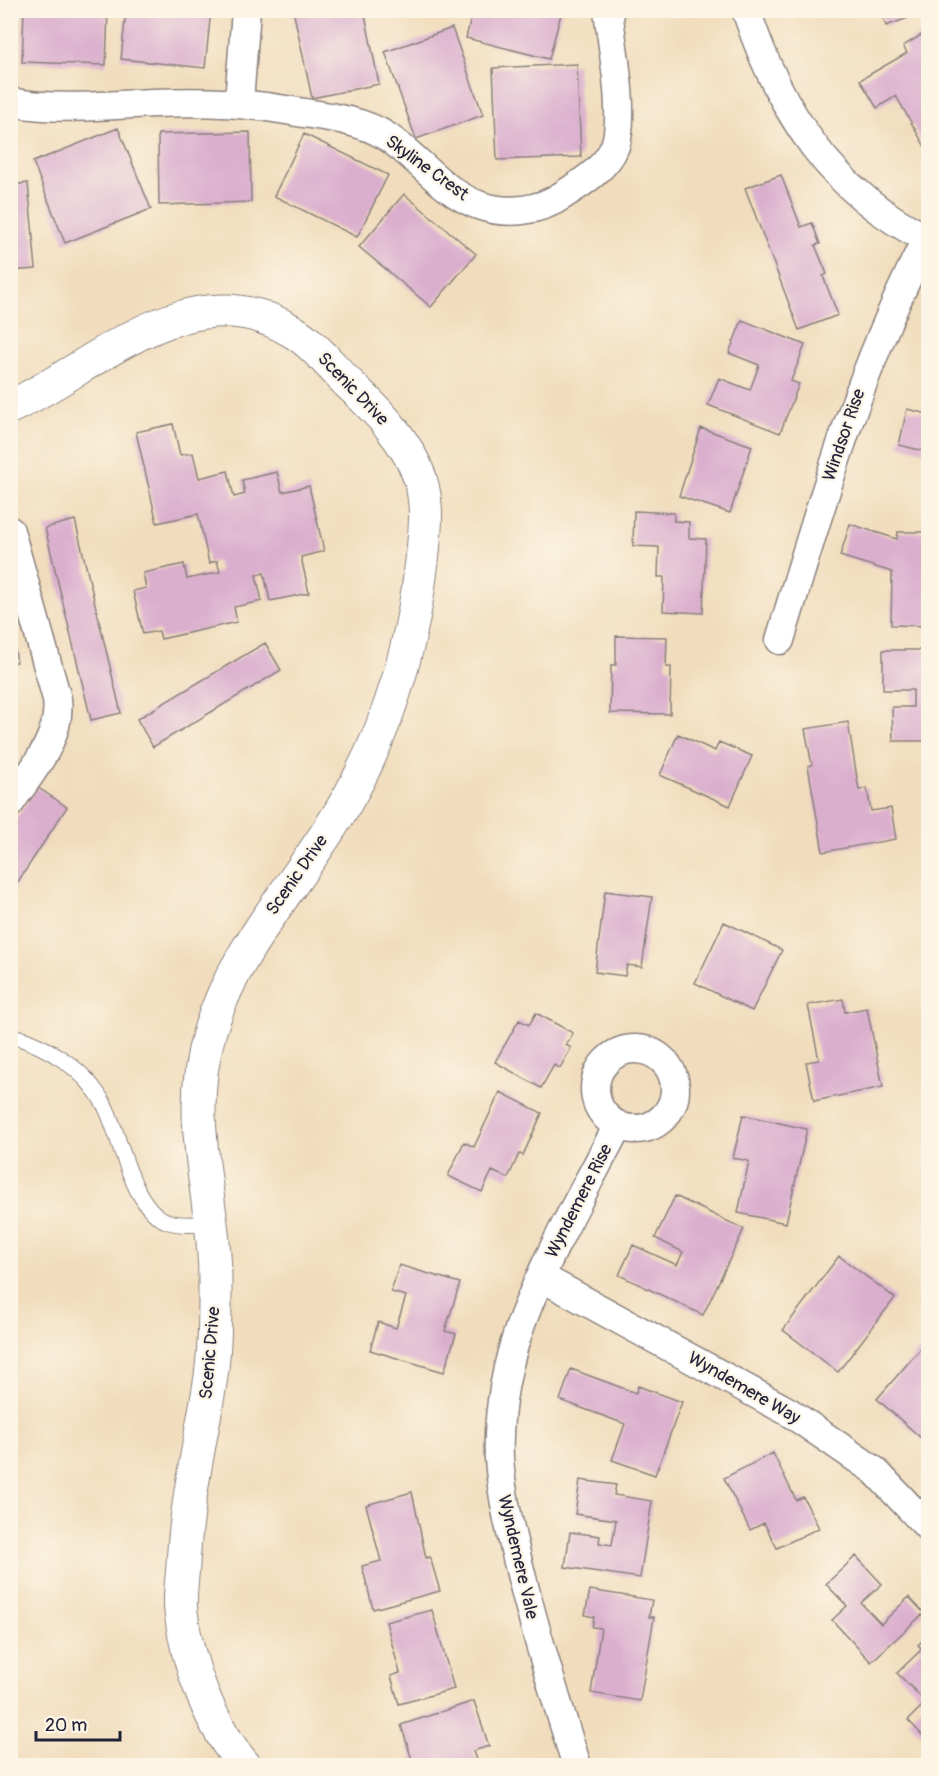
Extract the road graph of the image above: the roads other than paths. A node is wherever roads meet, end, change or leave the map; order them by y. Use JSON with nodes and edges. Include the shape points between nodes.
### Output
{"nodes":[{"id":1,"x":246,"y":10,"type":"edge"},
{"id":2,"x":260,"y":10,"type":"edge"},
{"id":3,"x":608,"y":10,"type":"edge"},
{"id":4,"x":746,"y":10,"type":"edge"},
{"id":5,"x":242,"y":67,"type":"junction"},
{"id":6,"x":10,"y":102,"type":"edge"},
{"id":7,"x":238,"y":102,"type":"junction"},
{"id":8,"x":928,"y":238,"type":"edge"},
{"id":9,"x":10,"y":408,"type":"edge"},
{"id":10,"x":10,"y":531,"type":"edge"},
{"id":11,"x":780,"y":640,"type":"dead end"},
{"id":12,"x":10,"y":803,"type":"edge"},
{"id":13,"x":10,"y":1035,"type":"edge"},
{"id":14,"x":618,"y":1125,"type":"dead end"},
{"id":15,"x":210,"y":1223,"type":"junction"},
{"id":16,"x":541,"y":1276,"type":"junction"},
{"id":17,"x":928,"y":1527,"type":"edge"},
{"id":18,"x":245,"y":1766,"type":"edge"},
{"id":19,"x":577,"y":1766,"type":"edge"}],
"edges":[{"from":1,"to":5,"type":"street"},
{"from":2,"to":5,"type":"street"},
{"from":3,"to":7,"type":"street","name":"Skyline Crest","via":[[619,123],[615,146],[607,160],[582,183],[554,201],[530,209],[480,206],[454,191],[385,136],[363,126]]},
{"from":4,"to":8,"type":"street","via":[[780,95],[817,153],[841,179],[893,219]]},
{"from":5,"to":7,"type":"street"},
{"from":6,"to":7,"type":"street","name":"Skyline Crest","via":[[109,107]]},
{"from":8,"to":11,"type":"street","name":"Windsor Rise","via":[[890,310],[841,438]]},
{"from":9,"to":15,"type":"street","name":"Scenic Drive","via":[[166,321],[207,310],[238,311],[267,318],[297,333],[400,438],[419,476],[427,510],[418,596],[404,666],[386,722],[331,827],[238,966],[210,1030],[197,1095]]},
{"from":10,"to":12,"type":"street","via":[[59,717],[47,745]]},
{"from":13,"to":15,"type":"lane","via":[[56,1054],[82,1073],[104,1104],[147,1206],[167,1221],[187,1225]]},
{"from":14,"to":16,"type":"street","name":"Wyndemere Rise"},
{"from":15,"to":18,"type":"street","name":"Scenic Drive","via":[[215,1282],[210,1382],[189,1494],[180,1610],[210,1713],[227,1745]]},
{"from":16,"to":17,"type":"street","name":"Wyndemere Way","via":[[789,1412],[875,1471]]},
{"from":16,"to":19,"type":"street","name":"Wyndemere Vale","via":[[523,1317],[509,1368],[499,1456],[507,1518],[538,1643]]}]}
